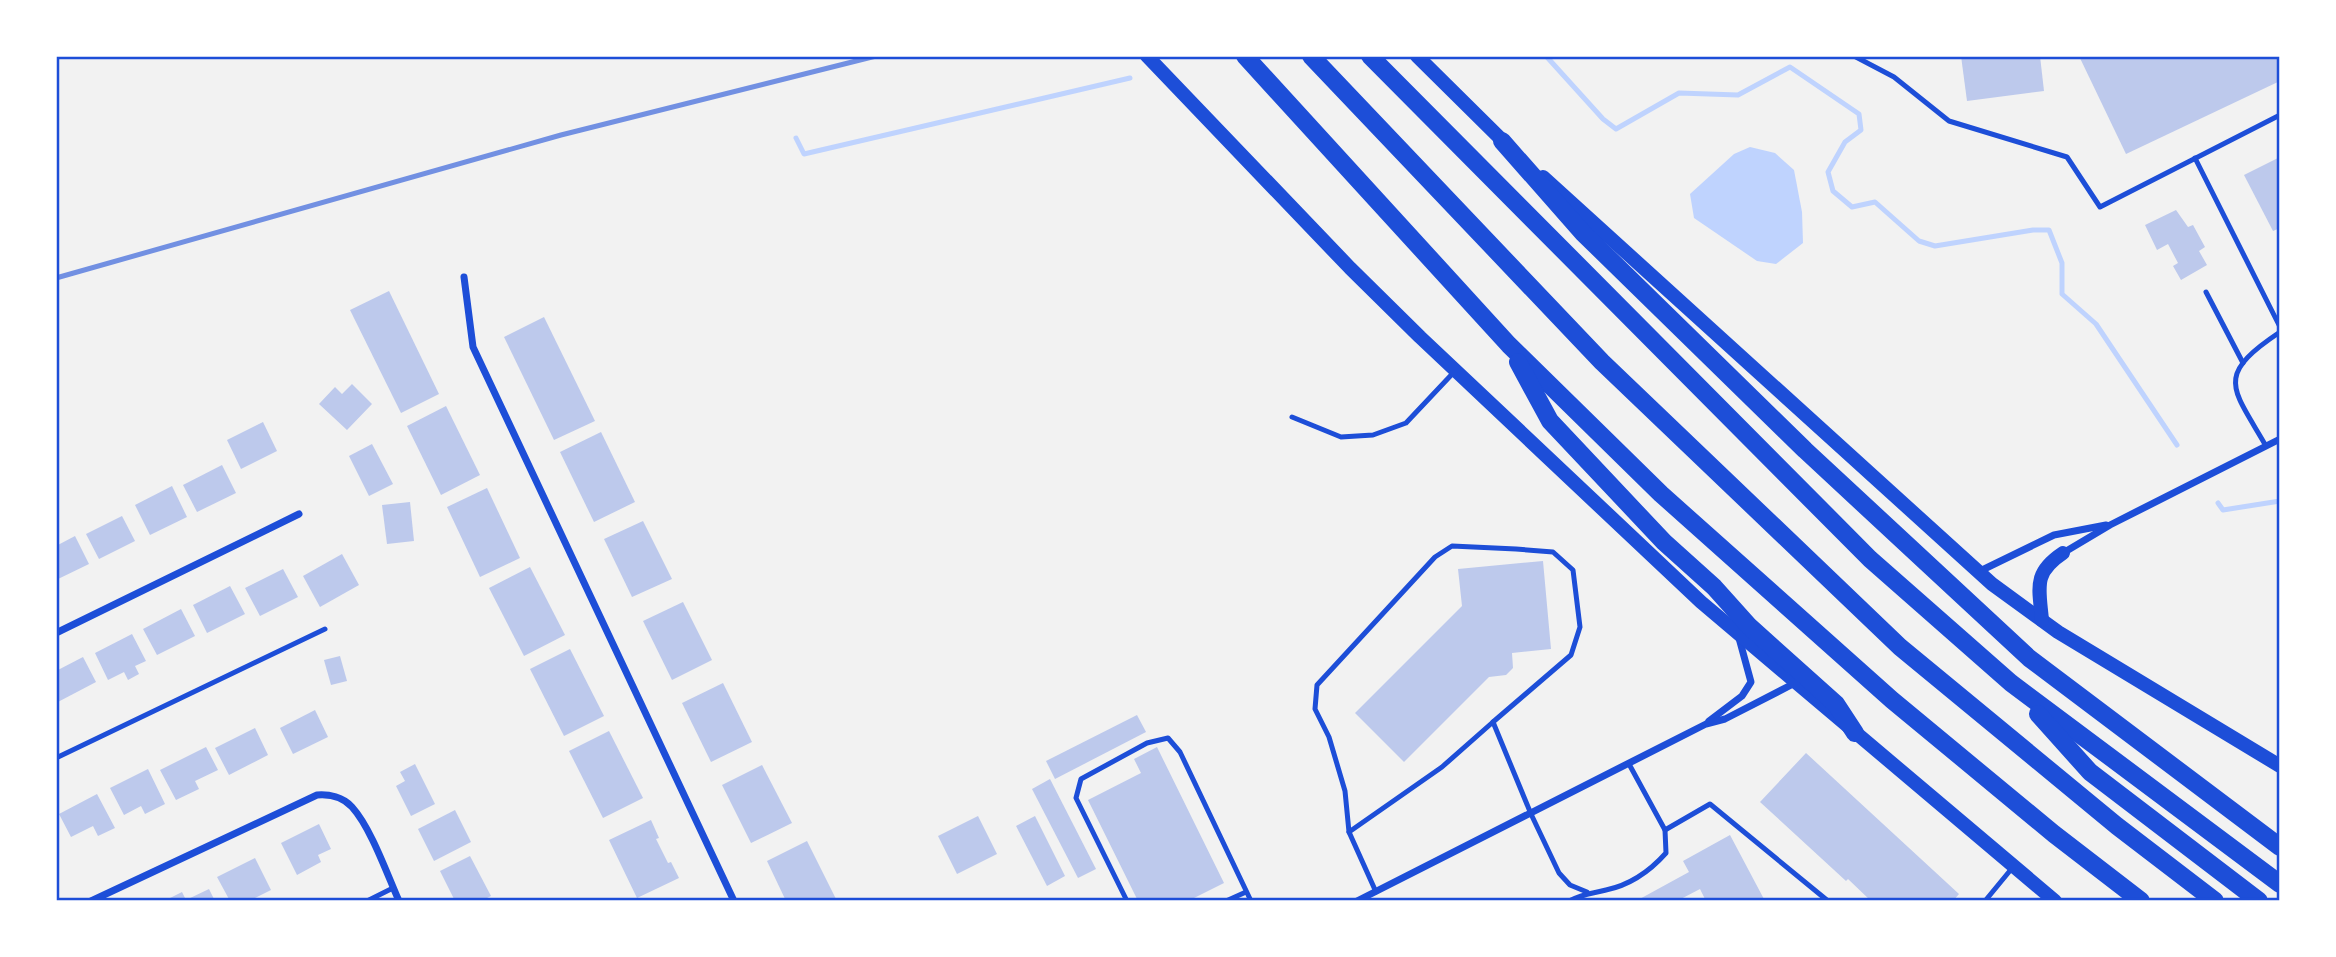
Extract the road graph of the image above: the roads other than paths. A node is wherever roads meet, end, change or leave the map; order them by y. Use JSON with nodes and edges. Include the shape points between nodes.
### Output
{"nodes":[{"id":1,"x":1147,"y":56,"type":"edge"},
{"id":2,"x":1245,"y":56,"type":"edge"},
{"id":3,"x":1311,"y":56,"type":"edge"},
{"id":4,"x":1370,"y":56,"type":"edge"},
{"id":5,"x":1417,"y":56,"type":"edge"},
{"id":6,"x":1854,"y":56,"type":"edge"},
{"id":7,"x":2280,"y":115,"type":"edge"},
{"id":8,"x":1502,"y":141,"type":"junction"},
{"id":9,"x":2195,"y":158,"type":"junction"},
{"id":10,"x":464,"y":277,"type":"dead end"},
{"id":11,"x":2206,"y":292,"type":"dead end"},
{"id":12,"x":2280,"y":329,"type":"edge"},
{"id":13,"x":1509,"y":345,"type":"junction"},
{"id":14,"x":2243,"y":363,"type":"junction"},
{"id":15,"x":1455,"y":371,"type":"junction"},
{"id":16,"x":1292,"y":417,"type":"dead end"},
{"id":17,"x":2280,"y":439,"type":"edge"},
{"id":18,"x":2266,"y":446,"type":"junction"},
{"id":19,"x":299,"y":514,"type":"dead end"},
{"id":20,"x":2110,"y":525,"type":"junction"},
{"id":21,"x":2063,"y":553,"type":"joint"},
{"id":22,"x":1978,"y":572,"type":"junction"},
{"id":23,"x":2042,"y":620,"type":"junction"},
{"id":24,"x":325,"y":629,"type":"dead end"},
{"id":25,"x":56,"y":633,"type":"edge"},
{"id":26,"x":1738,"y":635,"type":"junction"},
{"id":27,"x":1795,"y":683,"type":"junction"},
{"id":28,"x":2011,"y":683,"type":"junction"},
{"id":29,"x":1493,"y":722,"type":"junction"},
{"id":30,"x":1706,"y":724,"type":"junction"},
{"id":31,"x":1855,"y":733,"type":"junction"},
{"id":32,"x":56,"y":758,"type":"edge"},
{"id":33,"x":1629,"y":764,"type":"junction"},
{"id":34,"x":2280,"y":766,"type":"edge"},
{"id":35,"x":1531,"y":814,"type":"junction"},
{"id":36,"x":1665,"y":830,"type":"junction"},
{"id":37,"x":1349,"y":832,"type":"junction"},
{"id":38,"x":2280,"y":847,"type":"edge"},
{"id":39,"x":2013,"y":867,"type":"junction"},
{"id":40,"x":2280,"y":884,"type":"edge"},
{"id":41,"x":393,"y":888,"type":"junction"},
{"id":42,"x":1246,"y":892,"type":"junction"},
{"id":43,"x":1376,"y":892,"type":"junction"},
{"id":44,"x":1587,"y":892,"type":"junction"},
{"id":45,"x":92,"y":901,"type":"edge"},
{"id":46,"x":368,"y":901,"type":"edge"},
{"id":47,"x":399,"y":901,"type":"edge"},
{"id":48,"x":734,"y":901,"type":"edge"},
{"id":49,"x":1127,"y":901,"type":"edge"},
{"id":50,"x":1226,"y":901,"type":"edge"},
{"id":51,"x":1251,"y":901,"type":"edge"},
{"id":52,"x":1357,"y":901,"type":"edge"},
{"id":53,"x":1569,"y":901,"type":"edge"},
{"id":54,"x":1828,"y":901,"type":"edge"},
{"id":55,"x":1985,"y":901,"type":"edge"},
{"id":56,"x":2055,"y":901,"type":"edge"},
{"id":57,"x":2141,"y":901,"type":"edge"},
{"id":58,"x":2215,"y":901,"type":"edge"},
{"id":59,"x":2259,"y":901,"type":"edge"}],
"edges":[{"from":1,"to":15,"type":"main road"},
{"from":2,"to":13,"type":"highway"},
{"from":3,"to":58,"type":"highway","via":[[1602,362],[1890,638]]},
{"from":4,"to":28,"type":"highway","via":[[1870,559]]},
{"from":5,"to":8,"type":"main road"},
{"from":6,"to":9,"type":"lane","via":[[1894,77],[1949,121],[2067,157],[2100,207]]},
{"from":7,"to":9,"type":"lane"},
{"from":8,"to":22,"type":"main road"},
{"from":8,"to":38,"type":"highway","via":[[1602,252],[1805,450],[2029,658]]},
{"from":9,"to":12,"type":"lane"},
{"from":10,"to":48,"type":"street","via":[[473,347]]},
{"from":11,"to":14,"type":"lane"},
{"from":12,"to":14,"type":"lane"},
{"from":13,"to":31,"type":"highway","via":[[1550,421],[1664,542],[1836,704]]},
{"from":13,"to":57,"type":"highway","via":[[1661,494],[1802,621],[1980,774]]},
{"from":14,"to":18,"type":"lane","via":[[2235,375],[2235,393]]},
{"from":15,"to":16,"type":"lane","via":[[1406,422],[1373,435],[1342,437]]},
{"from":15,"to":26,"type":"main road"},
{"from":17,"to":18,"type":"street"},
{"from":18,"to":20,"type":"street"},
{"from":19,"to":25,"type":"street"},
{"from":20,"to":21,"type":"street"},
{"from":20,"to":22,"type":"street","via":[[2054,535]]},
{"from":21,"to":23,"type":"main road","via":[[2046,564],[2040,579]]},
{"from":22,"to":23,"type":"main road"},
{"from":23,"to":34,"type":"main road"},
{"from":24,"to":32,"type":"lane"},
{"from":26,"to":27,"type":"main road"},
{"from":26,"to":30,"type":"street","via":[[1751,682],[1742,696]]},
{"from":27,"to":30,"type":"street"},
{"from":27,"to":31,"type":"main road"},
{"from":28,"to":40,"type":"highway"},
{"from":28,"to":59,"type":"highway","via":[[2090,772]]},
{"from":29,"to":35,"type":"lane"},
{"from":29,"to":37,"type":"lane","via":[[1442,767]]},
{"from":29,"to":37,"type":"lane","via":[[1571,655],[1580,627],[1573,570],[1553,552],[1452,546],[1435,557],[1317,685],[1315,709],[1329,737],[1345,791]]},
{"from":30,"to":33,"type":"street"},
{"from":31,"to":39,"type":"main road"},
{"from":33,"to":35,"type":"street"},
{"from":33,"to":36,"type":"lane"},
{"from":35,"to":43,"type":"street"},
{"from":35,"to":44,"type":"lane","via":[[1559,873],[1570,885]]},
{"from":36,"to":44,"type":"lane","via":[[1666,853],[1654,866],[1619,887]]},
{"from":36,"to":54,"type":"lane","via":[[1710,804]]},
{"from":37,"to":43,"type":"lane"},
{"from":39,"to":55,"type":"lane"},
{"from":39,"to":56,"type":"main road"},
{"from":41,"to":45,"type":"street","via":[[351,804],[331,794],[317,795]]},
{"from":41,"to":46,"type":"lane"},
{"from":41,"to":47,"type":"street"},
{"from":42,"to":49,"type":"lane","via":[[1180,752],[1168,738],[1147,743],[1081,779],[1076,798]]},
{"from":42,"to":50,"type":"lane"},
{"from":42,"to":51,"type":"lane"},
{"from":43,"to":52,"type":"street"},
{"from":44,"to":53,"type":"lane"}]}
